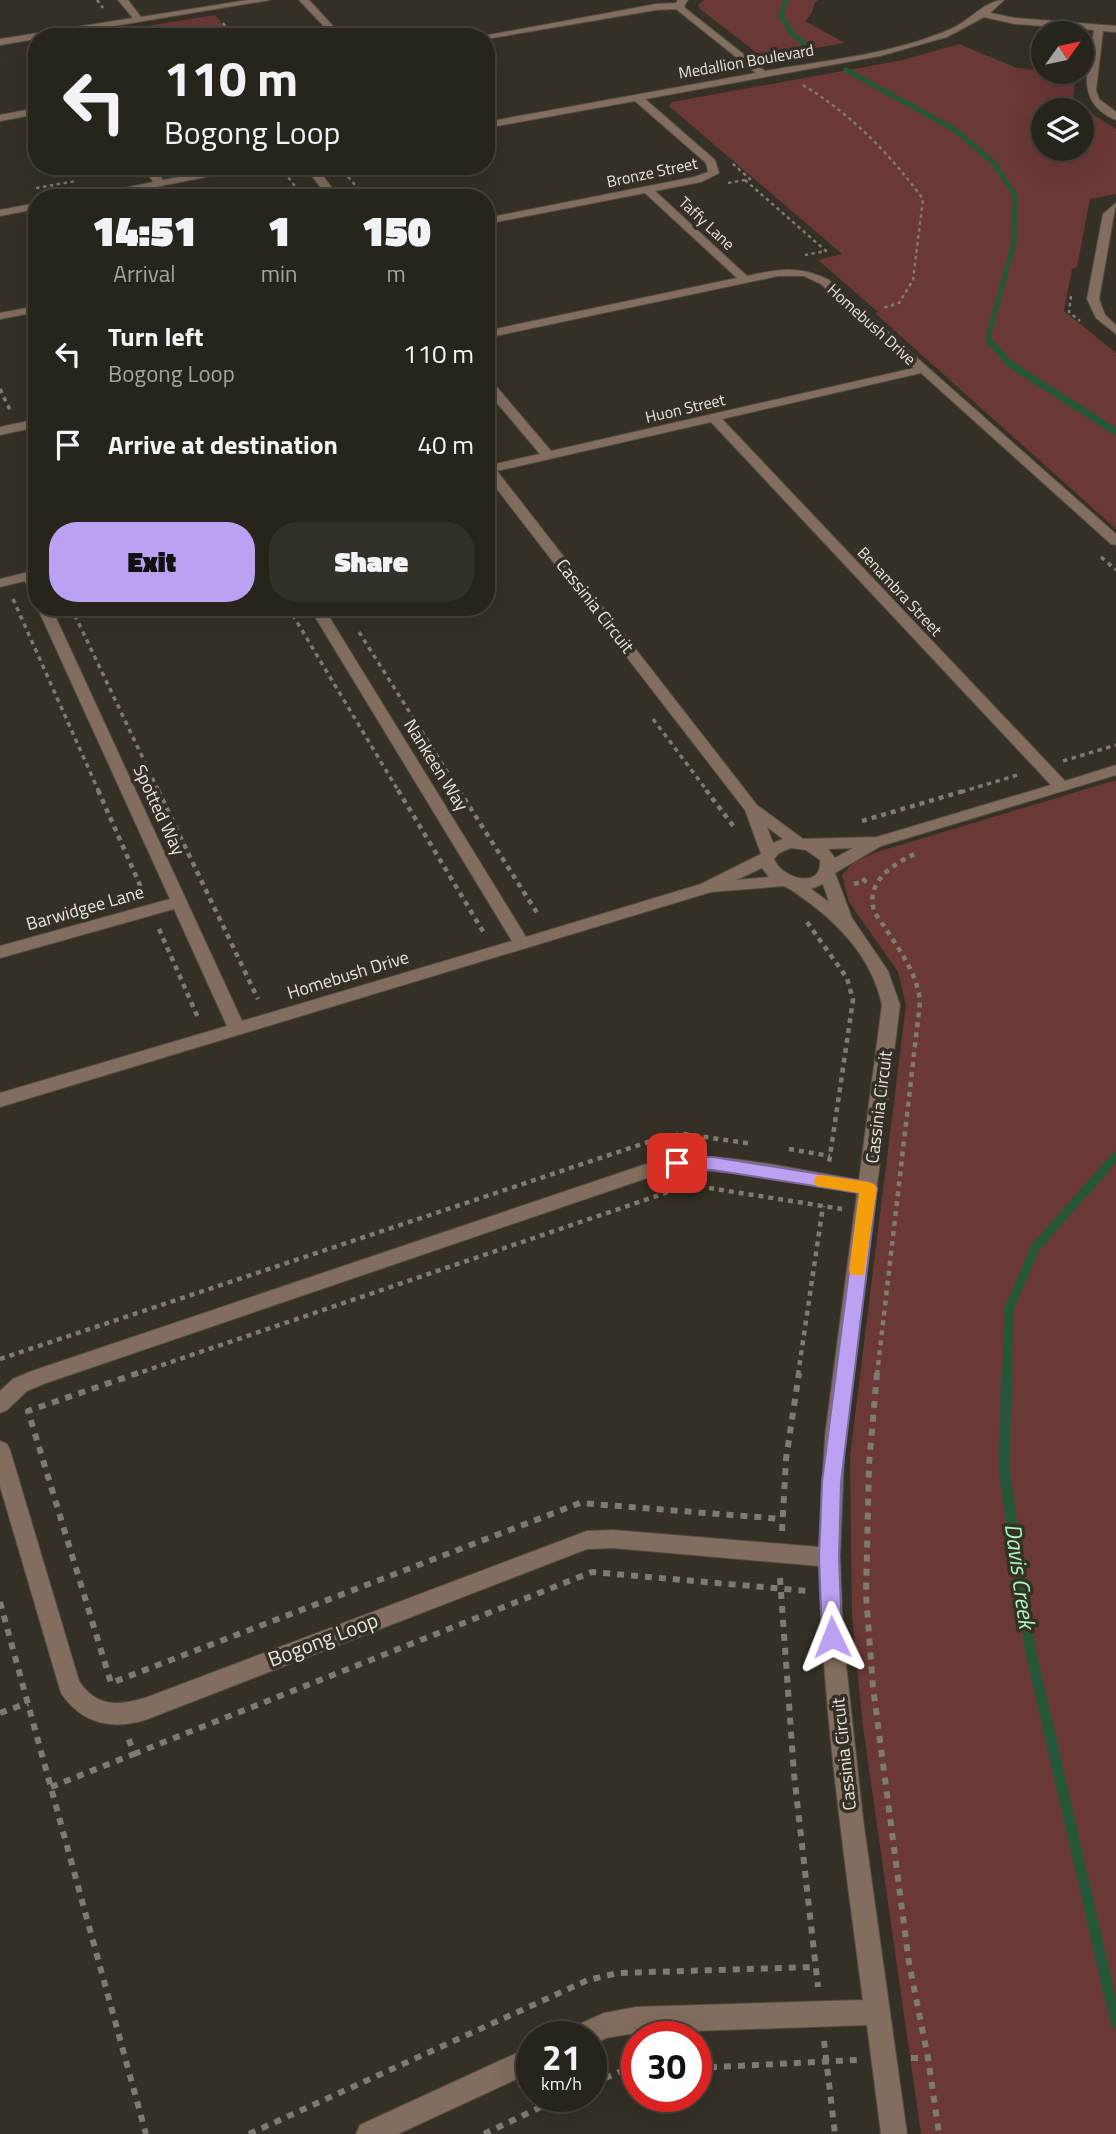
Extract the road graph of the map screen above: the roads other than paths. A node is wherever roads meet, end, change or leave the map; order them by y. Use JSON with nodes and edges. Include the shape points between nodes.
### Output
{"nodes":[{"id":1,"x":123,"y":0,"type":"edge"},
{"id":2,"x":265,"y":0,"type":"edge"},
{"id":3,"x":304,"y":0,"type":"edge"},
{"id":4,"x":999,"y":0,"type":"edge"},
{"id":5,"x":681,"y":3,"type":"edge"},
{"id":6,"x":985,"y":15,"type":"junction"},
{"id":7,"x":139,"y":20,"type":"junction"},
{"id":8,"x":95,"y":28,"type":"edge"},
{"id":9,"x":330,"y":28,"type":"edge"},
{"id":10,"x":1099,"y":28,"type":"junction"},
{"id":11,"x":1116,"y":29,"type":"edge"},
{"id":12,"x":495,"y":35,"type":"edge"},
{"id":13,"x":28,"y":39,"type":"edge"},
{"id":14,"x":0,"y":42,"type":"edge"},
{"id":15,"x":763,"y":74,"type":"junction"},
{"id":16,"x":637,"y":97,"type":"junction"},
{"id":17,"x":28,"y":113,"type":"edge"},
{"id":18,"x":1116,"y":117,"type":"edge"},
{"id":19,"x":0,"y":118,"type":"edge"},
{"id":20,"x":495,"y":123,"type":"edge"},
{"id":21,"x":154,"y":175,"type":"edge"},
{"id":22,"x":208,"y":175,"type":"edge"},
{"id":23,"x":316,"y":175,"type":"edge"},
{"id":24,"x":160,"y":184,"type":"junction"},
{"id":25,"x":116,"y":189,"type":"edge"},
{"id":26,"x":328,"y":189,"type":"edge"},
{"id":27,"x":648,"y":190,"type":"junction"},
{"id":28,"x":28,"y":203,"type":"edge"},
{"id":29,"x":1116,"y":206,"type":"edge"},
{"id":30,"x":0,"y":213,"type":"edge"},
{"id":31,"x":495,"y":219,"type":"edge"},
{"id":32,"x":744,"y":280,"type":"junction"},
{"id":33,"x":28,"y":311,"type":"edge"},
{"id":34,"x":0,"y":316,"type":"edge"},
{"id":35,"x":1113,"y":326,"type":"edge"},
{"id":36,"x":495,"y":333,"type":"edge"},
{"id":37,"x":924,"y":369,"type":"junction"},
{"id":38,"x":495,"y":393,"type":"edge"},
{"id":39,"x":714,"y":418,"type":"junction"},
{"id":40,"x":28,"y":425,"type":"edge"},
{"id":41,"x":0,"y":431,"type":"edge"},
{"id":42,"x":548,"y":456,"type":"junction"},
{"id":43,"x":495,"y":468,"type":"edge"},
{"id":44,"x":495,"y":479,"type":"edge"},
{"id":45,"x":1116,"y":541,"type":"edge"},
{"id":46,"x":28,"y":576,"type":"edge"},
{"id":47,"x":0,"y":583,"type":"edge"},
{"id":48,"x":48,"y":616,"type":"edge"},
{"id":49,"x":322,"y":616,"type":"edge"},
{"id":50,"x":1116,"y":770,"type":"edge"},
{"id":51,"x":1062,"y":786,"type":"junction"},
{"id":52,"x":752,"y":809,"type":"junction"},
{"id":53,"x":878,"y":842,"type":"junction"},
{"id":54,"x":805,"y":844,"type":"junction"},
{"id":55,"x":767,"y":857,"type":"junction"},
{"id":56,"x":828,"y":871,"type":"junction"},
{"id":57,"x":788,"y":883,"type":"junction"},
{"id":58,"x":707,"y":888,"type":"junction"},
{"id":59,"x":180,"y":902,"type":"junction"},
{"id":60,"x":847,"y":923,"type":"junction"},
{"id":61,"x":522,"y":944,"type":"junction"},
{"id":62,"x":0,"y":952,"type":"edge"},
{"id":63,"x":238,"y":1030,"type":"junction"},
{"id":64,"x":0,"y":1100,"type":"edge"},
{"id":65,"x":869,"y":1188,"type":"junction"},
{"id":66,"x":0,"y":1404,"type":"edge"},
{"id":67,"x":0,"y":1450,"type":"edge"},
{"id":68,"x":829,"y":1557,"type":"junction"},
{"id":69,"x":878,"y":2012,"type":"junction"},
{"id":70,"x":607,"y":2025,"type":"edge"},
{"id":71,"x":516,"y":2066,"type":"edge"},
{"id":72,"x":369,"y":2134,"type":"edge"},
{"id":73,"x":894,"y":2134,"type":"edge"}],
"edges":[{"from":1,"to":7,"type":"street"},
{"from":2,"to":7,"type":"street"},
{"from":3,"to":9,"type":"street"},
{"from":4,"to":6,"type":"street","name":"Medallion Boulevard"},
{"from":5,"to":12,"type":"street"},
{"from":5,"to":15,"type":"street"},
{"from":6,"to":10,"type":"street"},
{"from":6,"to":15,"type":"street","name":"Medallion Boulevard","via":[[925,42]]},
{"from":7,"to":8,"type":"street"},
{"from":10,"to":11,"type":"street"},
{"from":10,"to":18,"type":"street","via":[[1091,90],[1094,100]]},
{"from":13,"to":14,"type":"street"},
{"from":15,"to":16,"type":"street","name":"Medallion Boulevard"},
{"from":16,"to":20,"type":"street","name":"Medallion Boulevard"},
{"from":16,"to":27,"type":"street","name":"Bronze Street","via":[[715,170],[702,178]]},
{"from":17,"to":19,"type":"street"},
{"from":21,"to":24,"type":"street"},
{"from":22,"to":24,"type":"street"},
{"from":23,"to":26,"type":"street"},
{"from":24,"to":25,"type":"street"},
{"from":27,"to":31,"type":"street","name":"Bronze Street"},
{"from":27,"to":32,"type":"street","name":"Taffy Lane"},
{"from":28,"to":30,"type":"street"},
{"from":29,"to":35,"type":"street","via":[[1108,214],[1093,299],[1100,316]]},
{"from":32,"to":36,"type":"street","name":"Homebush Drive"},
{"from":32,"to":37,"type":"street","name":"Homebush Drive","via":[[789,272],[820,278]]},
{"from":33,"to":34,"type":"street"},
{"from":37,"to":39,"type":"street","name":"Huon Street"},
{"from":37,"to":45,"type":"street","name":"Homebush Drive"},
{"from":38,"to":42,"type":"street"},
{"from":39,"to":42,"type":"street","name":"Huon Street"},
{"from":39,"to":51,"type":"street","name":"Benambra Street"},
{"from":40,"to":41,"type":"street"},
{"from":42,"to":43,"type":"street","name":"Huon Street"},
{"from":44,"to":52,"type":"street","name":"Cassinia Circuit"},
{"from":46,"to":47,"type":"street"},
{"from":48,"to":59,"type":"street","name":"Spotted Way"},
{"from":49,"to":61,"type":"street","name":"Nankeen Way"},
{"from":50,"to":51,"type":"street"},
{"from":51,"to":53,"type":"street"},
{"from":52,"to":54,"type":"street","name":"Cassinia Circuit"},
{"from":52,"to":55,"type":"street","name":"Cassinia Circuit"},
{"from":53,"to":54,"type":"street"},
{"from":53,"to":56,"type":"street"},
{"from":54,"to":55,"type":"street","via":[[780,845]]},
{"from":54,"to":56,"type":"street","via":[[825,855]]},
{"from":55,"to":57,"type":"street","via":[[769,870]]},
{"from":55,"to":58,"type":"street","name":"Homebush Drive"},
{"from":56,"to":57,"type":"street","via":[[814,883]]},
{"from":56,"to":60,"type":"street","name":"Cassinia Circuit"},
{"from":57,"to":58,"type":"street","name":"Homebush Drive"},
{"from":57,"to":60,"type":"street","name":"Cassinia Circuit"},
{"from":58,"to":61,"type":"street","name":"Homebush Drive"},
{"from":59,"to":62,"type":"street","name":"Barwidgee Lane"},
{"from":59,"to":63,"type":"street","name":"Spotted Way"},
{"from":60,"to":65,"type":"street","name":"Cassinia Circuit","via":[[880,969],[891,1004]]},
{"from":61,"to":63,"type":"street","name":"Homebush Drive"},
{"from":63,"to":64,"type":"street","name":"Homebush Drive"},
{"from":65,"to":66,"type":"street","via":[[713,1164],[658,1167],[39,1377],[11,1391]]},
{"from":65,"to":68,"type":"street","name":"Cassinia Circuit","via":[[835,1436]]},
{"from":67,"to":68,"type":"street","name":"Bogong Loop","via":[[69,1686],[87,1708],[100,1714],[120,1716],[587,1541],[612,1539]]},
{"from":68,"to":69,"type":"street","name":"Cassinia Circuit","via":[[832,1637],[851,1819]]},
{"from":69,"to":70,"type":"street","via":[[636,2020]]},
{"from":69,"to":73,"type":"street","name":"Cassinia Circuit"},
{"from":71,"to":72,"type":"street"}]}
